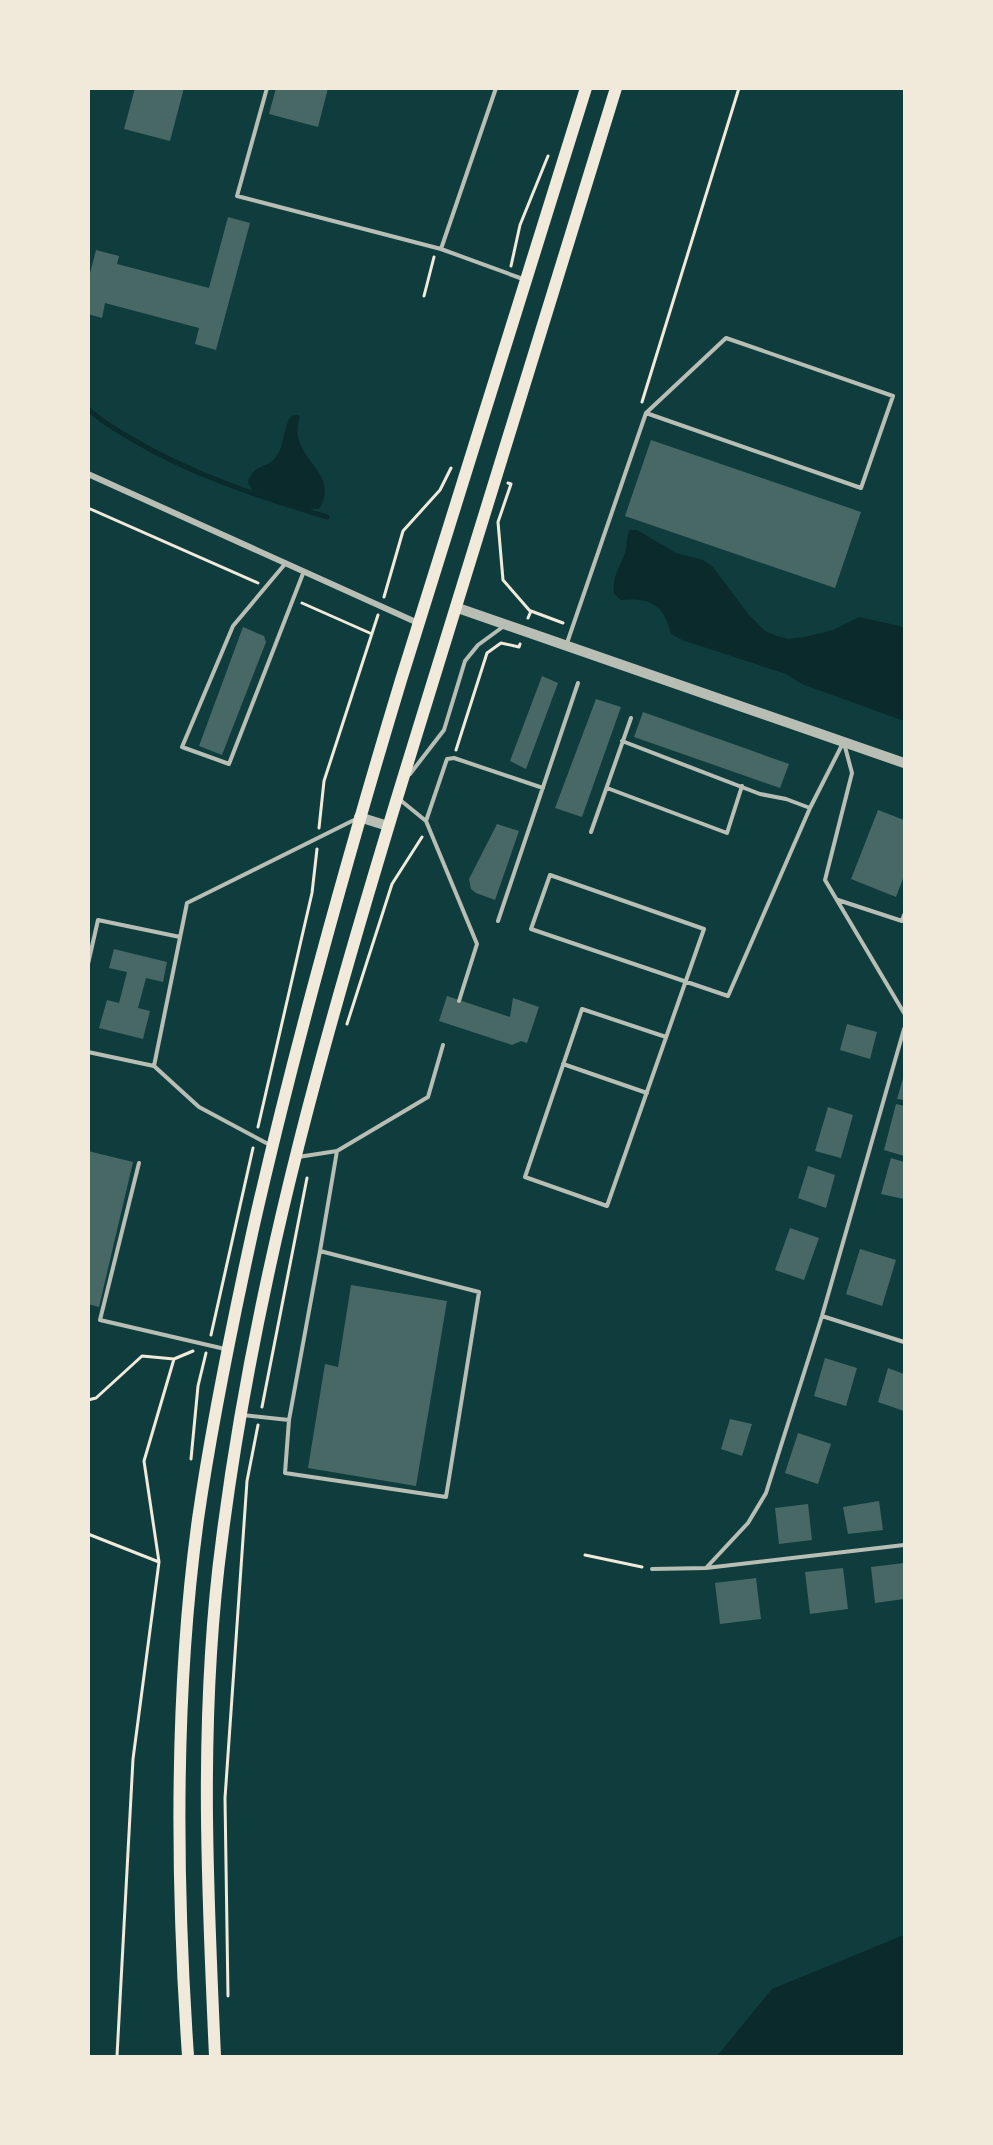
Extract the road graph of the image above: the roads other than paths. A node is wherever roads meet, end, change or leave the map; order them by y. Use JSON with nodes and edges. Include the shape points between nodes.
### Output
{"nodes":[{"id":1,"x":267,"y":88,"type":"edge"},
{"id":2,"x":496,"y":88,"type":"edge"},
{"id":3,"x":586,"y":88,"type":"edge"},
{"id":4,"x":616,"y":88,"type":"edge"},
{"id":5,"x":441,"y":249,"type":"junction"},
{"id":6,"x":526,"y":280,"type":"junction"},
{"id":7,"x":646,"y":413,"type":"junction"},
{"id":8,"x":88,"y":474,"type":"edge"},
{"id":9,"x":285,"y":563,"type":"junction"},
{"id":10,"x":304,"y":571,"type":"junction"},
{"id":11,"x":454,"y":607,"type":"junction"},
{"id":12,"x":419,"y":623,"type":"junction"},
{"id":13,"x":505,"y":625,"type":"junction"},
{"id":14,"x":566,"y":646,"type":"junction"},
{"id":15,"x":578,"y":683,"type":"dead end"},
{"id":16,"x":631,"y":718,"type":"dead end"},
{"id":17,"x":622,"y":741,"type":"junction"},
{"id":18,"x":843,"y":742,"type":"junction"},
{"id":19,"x":904,"y":763,"type":"edge"},
{"id":20,"x":742,"y":786,"type":"junction"},
{"id":21,"x":543,"y":788,"type":"junction"},
{"id":22,"x":607,"y":788,"type":"junction"},
{"id":23,"x":399,"y":792,"type":"junction"},
{"id":24,"x":810,"y":808,"type":"junction"},
{"id":25,"x":359,"y":817,"type":"junction"},
{"id":26,"x":426,"y":821,"type":"junction"},
{"id":27,"x":388,"y":826,"type":"junction"},
{"id":28,"x":591,"y":832,"type":"dead end"},
{"id":29,"x":837,"y":900,"type":"junction"},
{"id":30,"x":904,"y":915,"type":"edge"},
{"id":31,"x":498,"y":921,"type":"dead end"},
{"id":32,"x":180,"y":938,"type":"junction"},
{"id":33,"x":88,"y":964,"type":"edge"},
{"id":34,"x":686,"y":981,"type":"junction"},
{"id":35,"x":459,"y":1001,"type":"dead end"},
{"id":36,"x":904,"y":1013,"type":"edge"},
{"id":37,"x":904,"y":1029,"type":"edge"},
{"id":38,"x":666,"y":1037,"type":"junction"},
{"id":39,"x":443,"y":1045,"type":"dead end"},
{"id":40,"x":88,"y":1052,"type":"edge"},
{"id":41,"x":563,"y":1064,"type":"junction"},
{"id":42,"x":154,"y":1066,"type":"junction"},
{"id":43,"x":647,"y":1093,"type":"junction"},
{"id":44,"x":272,"y":1146,"type":"junction"},
{"id":45,"x":337,"y":1151,"type":"junction"},
{"id":46,"x":295,"y":1157,"type":"junction"},
{"id":47,"x":139,"y":1162,"type":"dead end"},
{"id":48,"x":320,"y":1251,"type":"junction"},
{"id":49,"x":822,"y":1316,"type":"junction"},
{"id":50,"x":904,"y":1342,"type":"edge"},
{"id":51,"x":226,"y":1350,"type":"junction"},
{"id":52,"x":240,"y":1414,"type":"junction"},
{"id":53,"x":290,"y":1420,"type":"junction"},
{"id":54,"x":904,"y":1545,"type":"edge"},
{"id":55,"x":706,"y":1568,"type":"junction"},
{"id":56,"x":652,"y":1569,"type":"road end"},
{"id":57,"x":189,"y":2056,"type":"edge"},
{"id":58,"x":214,"y":2056,"type":"edge"}],
"edges":[{"from":1,"to":5,"type":"lane","via":[[237,196]]},
{"from":2,"to":5,"type":"lane"},
{"from":3,"to":6,"type":"main road"},
{"from":4,"to":11,"type":"main road"},
{"from":5,"to":6,"type":"lane"},
{"from":6,"to":12,"type":"main road"},
{"from":7,"to":7,"type":"lane","via":[[861,488],[893,396],[726,338]]},
{"from":7,"to":14,"type":"lane"},
{"from":8,"to":9,"type":"street"},
{"from":9,"to":10,"type":"street"},
{"from":9,"to":10,"type":"lane","via":[[233,626],[182,747],[229,764]]},
{"from":10,"to":12,"type":"street"},
{"from":11,"to":13,"type":"street"},
{"from":11,"to":23,"type":"main road"},
{"from":12,"to":25,"type":"main road"},
{"from":13,"to":14,"type":"street"},
{"from":13,"to":23,"type":"lane","via":[[478,645],[465,661],[444,730]]},
{"from":14,"to":18,"type":"street"},
{"from":15,"to":21,"type":"lane"},
{"from":16,"to":17,"type":"lane"},
{"from":17,"to":20,"type":"lane"},
{"from":17,"to":22,"type":"lane"},
{"from":18,"to":19,"type":"street"},
{"from":18,"to":24,"type":"lane"},
{"from":18,"to":29,"type":"lane","via":[[852,773],[825,880]]},
{"from":20,"to":22,"type":"lane","via":[[727,832]]},
{"from":20,"to":24,"type":"lane"},
{"from":21,"to":26,"type":"lane","via":[[447,759]]},
{"from":21,"to":31,"type":"lane"},
{"from":22,"to":28,"type":"lane"},
{"from":23,"to":26,"type":"lane"},
{"from":23,"to":27,"type":"main road"},
{"from":24,"to":34,"type":"lane","via":[[728,996]]},
{"from":25,"to":27,"type":"street"},
{"from":25,"to":32,"type":"lane","via":[[187,903]]},
{"from":25,"to":44,"type":"main road"},
{"from":26,"to":35,"type":"lane","via":[[477,944]]},
{"from":27,"to":46,"type":"main road","via":[[342,974]]},
{"from":29,"to":30,"type":"lane","via":[[902,921]]},
{"from":29,"to":36,"type":"lane"},
{"from":32,"to":33,"type":"lane","via":[[98,920]]},
{"from":32,"to":42,"type":"lane"},
{"from":34,"to":34,"type":"lane","via":[[531,928],[550,875],[704,929]]},
{"from":34,"to":38,"type":"lane"},
{"from":37,"to":49,"type":"lane"},
{"from":38,"to":41,"type":"lane","via":[[582,1009]]},
{"from":38,"to":43,"type":"lane"},
{"from":39,"to":45,"type":"lane","via":[[428,1097]]},
{"from":40,"to":42,"type":"lane"},
{"from":41,"to":43,"type":"lane"},
{"from":41,"to":43,"type":"lane","via":[[525,1177],[607,1206]]},
{"from":42,"to":44,"type":"lane","via":[[199,1107]]},
{"from":44,"to":51,"type":"main road"},
{"from":45,"to":46,"type":"lane"},
{"from":45,"to":48,"type":"lane"},
{"from":46,"to":52,"type":"main road"},
{"from":47,"to":51,"type":"lane","via":[[100,1320]]},
{"from":48,"to":53,"type":"lane"},
{"from":48,"to":53,"type":"lane","via":[[479,1292],[446,1497],[285,1473]]},
{"from":49,"to":50,"type":"lane"},
{"from":49,"to":55,"type":"lane","via":[[766,1493],[748,1522]]},
{"from":51,"to":57,"type":"main road","via":[[198,1522],[186,1654],[181,1856]]},
{"from":52,"to":53,"type":"lane"},
{"from":52,"to":58,"type":"main road","via":[[215,1597],[208,1731],[206,1871]]},
{"from":54,"to":55,"type":"lane"},
{"from":55,"to":56,"type":"lane"}]}
